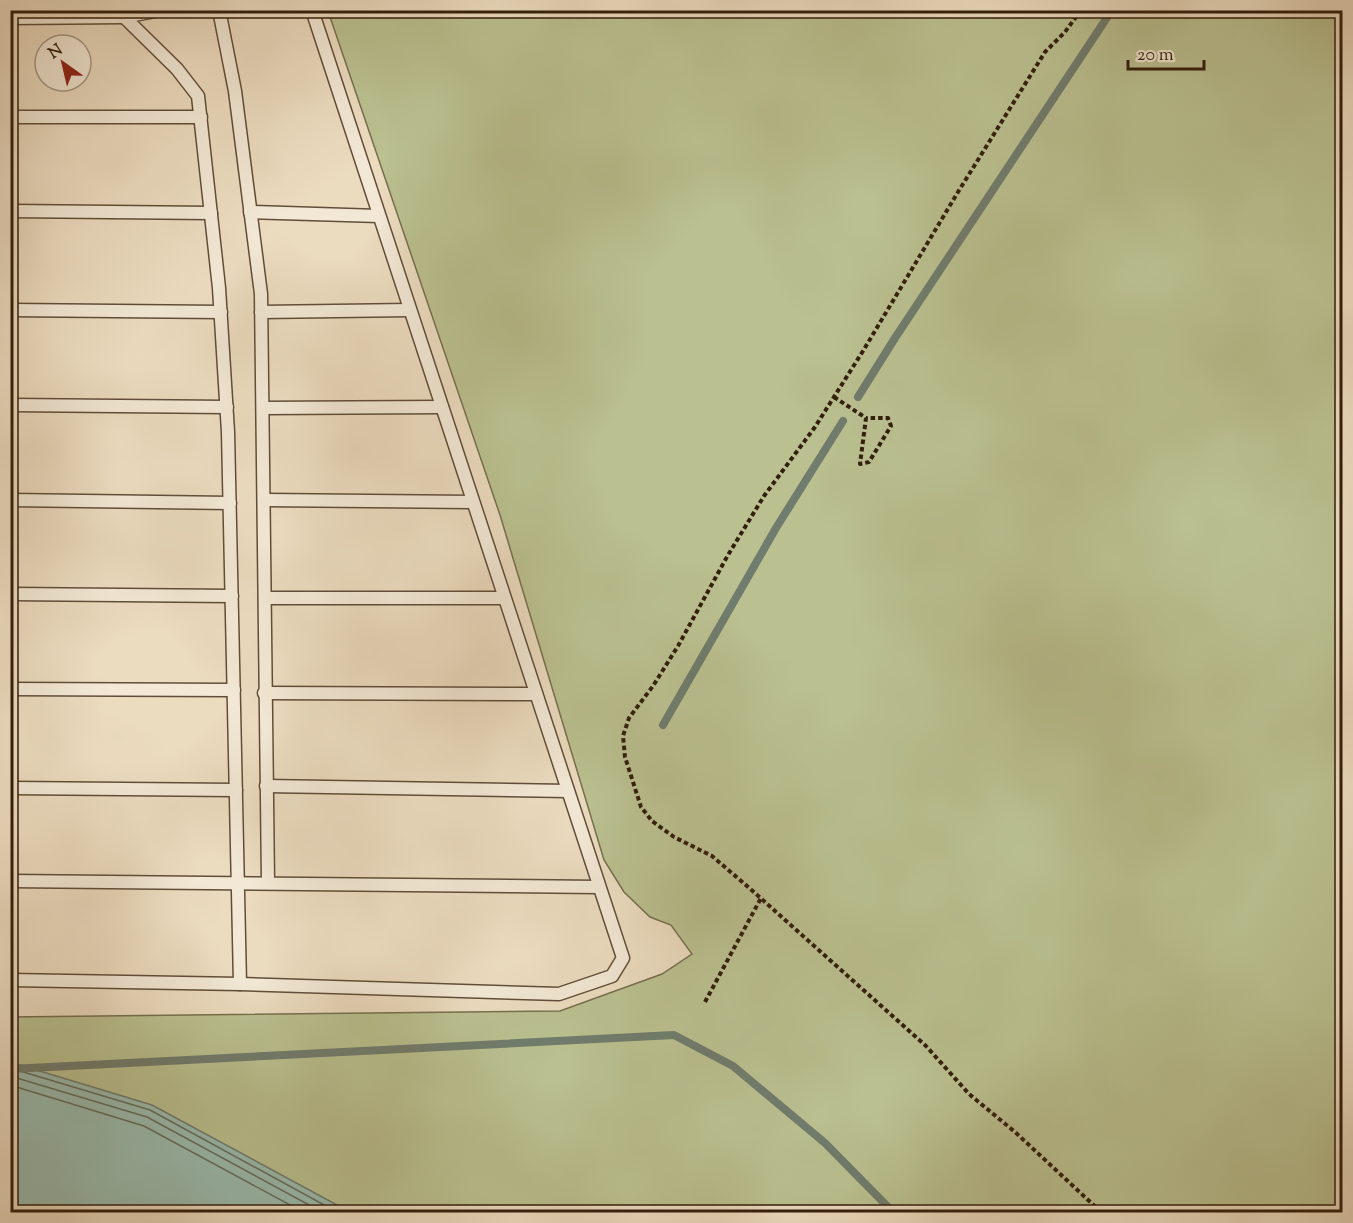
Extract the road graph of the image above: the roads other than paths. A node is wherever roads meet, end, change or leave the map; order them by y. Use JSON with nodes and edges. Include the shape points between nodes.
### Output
{"nodes":[{"id":1,"x":160,"y":10,"type":"edge"},
{"id":2,"x":219,"y":10,"type":"edge"},
{"id":3,"x":312,"y":10,"type":"edge"},
{"id":4,"x":120,"y":14,"type":"edge"},
{"id":5,"x":10,"y":18,"type":"edge"},
{"id":6,"x":10,"y":117,"type":"edge"},
{"id":7,"x":201,"y":117,"type":"junction"},
{"id":8,"x":10,"y":211,"type":"edge"},
{"id":9,"x":211,"y":213,"type":"junction"},
{"id":10,"x":250,"y":213,"type":"junction"},
{"id":11,"x":379,"y":216,"type":"junction"},
{"id":12,"x":410,"y":309,"type":"junction"},
{"id":13,"x":10,"y":310,"type":"edge"},
{"id":14,"x":221,"y":312,"type":"junction"},
{"id":15,"x":261,"y":312,"type":"junction"},
{"id":16,"x":10,"y":405,"type":"edge"},
{"id":17,"x":227,"y":407,"type":"junction"},
{"id":18,"x":442,"y":407,"type":"junction"},
{"id":19,"x":263,"y":408,"type":"junction"},
{"id":20,"x":10,"y":500,"type":"edge"},
{"id":21,"x":265,"y":500,"type":"junction"},
{"id":22,"x":473,"y":502,"type":"junction"},
{"id":23,"x":230,"y":503,"type":"junction"},
{"id":24,"x":10,"y":594,"type":"edge"},
{"id":25,"x":232,"y":596,"type":"junction"},
{"id":26,"x":504,"y":597,"type":"junction"},
{"id":27,"x":265,"y":598,"type":"junction"},
{"id":28,"x":10,"y":689,"type":"edge"},
{"id":29,"x":234,"y":690,"type":"junction"},
{"id":30,"x":264,"y":693,"type":"junction"},
{"id":31,"x":536,"y":694,"type":"junction"},
{"id":32,"x":266,"y":786,"type":"junction"},
{"id":33,"x":10,"y":788,"type":"edge"},
{"id":34,"x":236,"y":790,"type":"junction"},
{"id":35,"x":568,"y":791,"type":"junction"},
{"id":36,"x":10,"y":881,"type":"edge"},
{"id":37,"x":238,"y":883,"type":"junction"},
{"id":38,"x":268,"y":883,"type":"junction"},
{"id":39,"x":599,"y":886,"type":"junction"},
{"id":40,"x":10,"y":980,"type":"edge"},
{"id":41,"x":240,"y":984,"type":"junction"}],
"edges":[{"from":1,"to":4,"type":"lane"},
{"from":2,"to":10,"type":"lane","via":[[235,91]]},
{"from":3,"to":11,"type":"lane"},
{"from":4,"to":5,"type":"lane"},
{"from":4,"to":7,"type":"lane","via":[[177,69],[198,96]]},
{"from":6,"to":7,"type":"lane"},
{"from":7,"to":9,"type":"lane"},
{"from":8,"to":9,"type":"lane"},
{"from":9,"to":14,"type":"lane"},
{"from":10,"to":11,"type":"lane"},
{"from":10,"to":15,"type":"lane"},
{"from":11,"to":12,"type":"lane"},
{"from":12,"to":15,"type":"lane"},
{"from":12,"to":18,"type":"lane"},
{"from":13,"to":14,"type":"lane"},
{"from":14,"to":17,"type":"lane"},
{"from":15,"to":19,"type":"lane"},
{"from":16,"to":17,"type":"lane"},
{"from":17,"to":23,"type":"lane"},
{"from":18,"to":19,"type":"lane"},
{"from":18,"to":22,"type":"lane"},
{"from":19,"to":21,"type":"lane"},
{"from":20,"to":23,"type":"lane"},
{"from":21,"to":22,"type":"lane"},
{"from":21,"to":27,"type":"lane"},
{"from":22,"to":26,"type":"lane"},
{"from":23,"to":25,"type":"lane"},
{"from":24,"to":25,"type":"lane"},
{"from":25,"to":29,"type":"lane"},
{"from":26,"to":27,"type":"lane"},
{"from":26,"to":31,"type":"lane"},
{"from":27,"to":30,"type":"lane"},
{"from":28,"to":29,"type":"lane"},
{"from":29,"to":34,"type":"lane"},
{"from":30,"to":31,"type":"lane"},
{"from":30,"to":32,"type":"lane"},
{"from":31,"to":35,"type":"lane"},
{"from":32,"to":35,"type":"lane"},
{"from":32,"to":38,"type":"lane"},
{"from":33,"to":34,"type":"lane"},
{"from":34,"to":37,"type":"lane"},
{"from":35,"to":39,"type":"lane"},
{"from":36,"to":37,"type":"lane"},
{"from":37,"to":38,"type":"lane"},
{"from":37,"to":41,"type":"lane"},
{"from":38,"to":39,"type":"lane"},
{"from":39,"to":41,"type":"lane","via":[[623,958],[612,976],[559,994]]},
{"from":40,"to":41,"type":"lane"}]}
